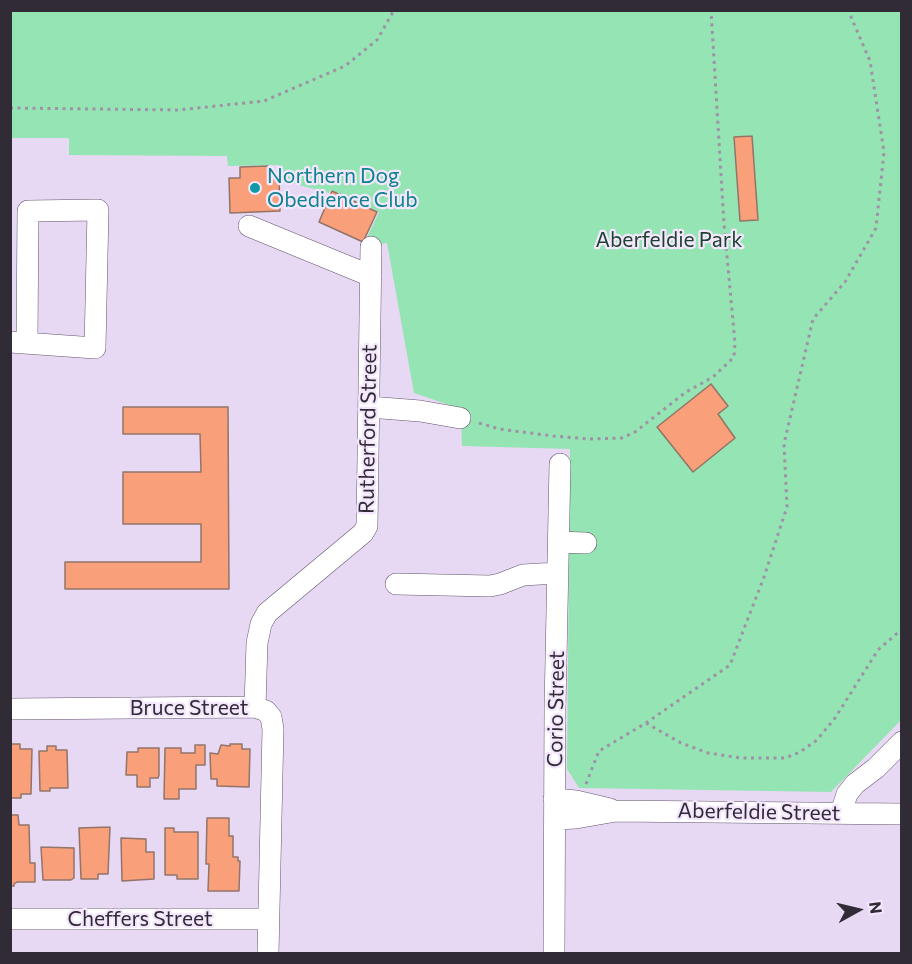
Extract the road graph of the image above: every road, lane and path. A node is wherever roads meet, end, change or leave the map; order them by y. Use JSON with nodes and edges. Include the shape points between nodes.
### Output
{"nodes":[{"id":1,"x":394,"y":10,"type":"edge"},
{"id":2,"x":711,"y":10,"type":"edge"},
{"id":3,"x":848,"y":10,"type":"edge"},
{"id":4,"x":10,"y":108,"type":"edge"},
{"id":5,"x":249,"y":226,"type":"dead end"},
{"id":6,"x":371,"y":247,"type":"dead end"},
{"id":7,"x":371,"y":276,"type":"junction"},
{"id":8,"x":19,"y":342,"type":"edge"},
{"id":9,"x":369,"y":407,"type":"junction"},
{"id":10,"x":460,"y":418,"type":"joint"},
{"id":11,"x":560,"y":464,"type":"dead end"},
{"id":12,"x":558,"y":542,"type":"junction"},
{"id":13,"x":586,"y":543,"type":"dead end"},
{"id":14,"x":557,"y":573,"type":"junction"},
{"id":15,"x":396,"y":584,"type":"dead end"},
{"id":16,"x":902,"y":630,"type":"edge"},
{"id":17,"x":255,"y":707,"type":"junction"},
{"id":18,"x":10,"y":709,"type":"edge"},
{"id":19,"x":646,"y":723,"type":"junction"},
{"id":20,"x":902,"y":742,"type":"edge"},
{"id":21,"x":876,"y":768,"type":"junction"},
{"id":22,"x":576,"y":801,"type":"junction"},
{"id":23,"x":554,"y":809,"type":"junction"},
{"id":24,"x":616,"y":811,"type":"junction"},
{"id":25,"x":841,"y":813,"type":"junction"},
{"id":26,"x":864,"y":813,"type":"junction"},
{"id":27,"x":902,"y":814,"type":"edge"},
{"id":28,"x":10,"y":919,"type":"edge"},
{"id":29,"x":269,"y":919,"type":"junction"},
{"id":30,"x":268,"y":954,"type":"edge"},
{"id":31,"x":554,"y":954,"type":"edge"}],
"edges":[{"from":1,"to":4,"type":"path","via":[[378,40],[345,66],[264,101],[178,110]]},
{"from":2,"to":10,"type":"path","via":[[734,357],[713,377],[622,438],[553,436],[499,429]]},
{"from":3,"to":19,"type":"path","via":[[870,61],[884,152],[876,228],[845,282],[813,319],[784,444],[787,507],[730,665]]},
{"from":5,"to":7,"type":"street"},
{"from":6,"to":7,"type":"street","name":"Rutherford Street"},
{"from":7,"to":9,"type":"street","name":"Rutherford Street"},
{"from":8,"to":8,"type":"street","via":[[95,348],[98,210],[28,211]]},
{"from":9,"to":10,"type":"street"},
{"from":9,"to":17,"type":"street","name":"Rutherford Street","via":[[365,530],[267,613],[257,643]]},
{"from":11,"to":12,"type":"street","name":"Corio Street"},
{"from":12,"to":13,"type":"street"},
{"from":12,"to":14,"type":"street","name":"Corio Street"},
{"from":14,"to":15,"type":"street","via":[[523,575],[490,586]]},
{"from":14,"to":23,"type":"street","name":"Corio Street"},
{"from":16,"to":19,"type":"path","via":[[878,650],[817,740],[785,758],[708,753]]},
{"from":17,"to":18,"type":"street","name":"Bruce Street"},
{"from":17,"to":29,"type":"street","name":"Bruce Street","via":[[266,711],[273,729]]},
{"from":19,"to":22,"type":"path","via":[[599,751],[585,788],[576,788]]},
{"from":20,"to":21,"type":"street"},
{"from":21,"to":25,"type":"street","via":[[847,794]]},
{"from":21,"to":26,"type":"street"},
{"from":22,"to":23,"type":"street","name":"Aberfeldie Street"},
{"from":22,"to":24,"type":"street","name":"Aberfeldie Street"},
{"from":23,"to":24,"type":"street","name":"Aberfeldie Street","via":[[576,818]]},
{"from":23,"to":31,"type":"street","name":"Corio Street"},
{"from":24,"to":25,"type":"street","name":"Aberfeldie Street"},
{"from":25,"to":26,"type":"street","name":"Aberfeldie Street"},
{"from":26,"to":27,"type":"street","name":"Aberfeldie Street"},
{"from":28,"to":29,"type":"street","name":"Cheffers Street"},
{"from":29,"to":30,"type":"street","name":"Bruce Street"}]}
